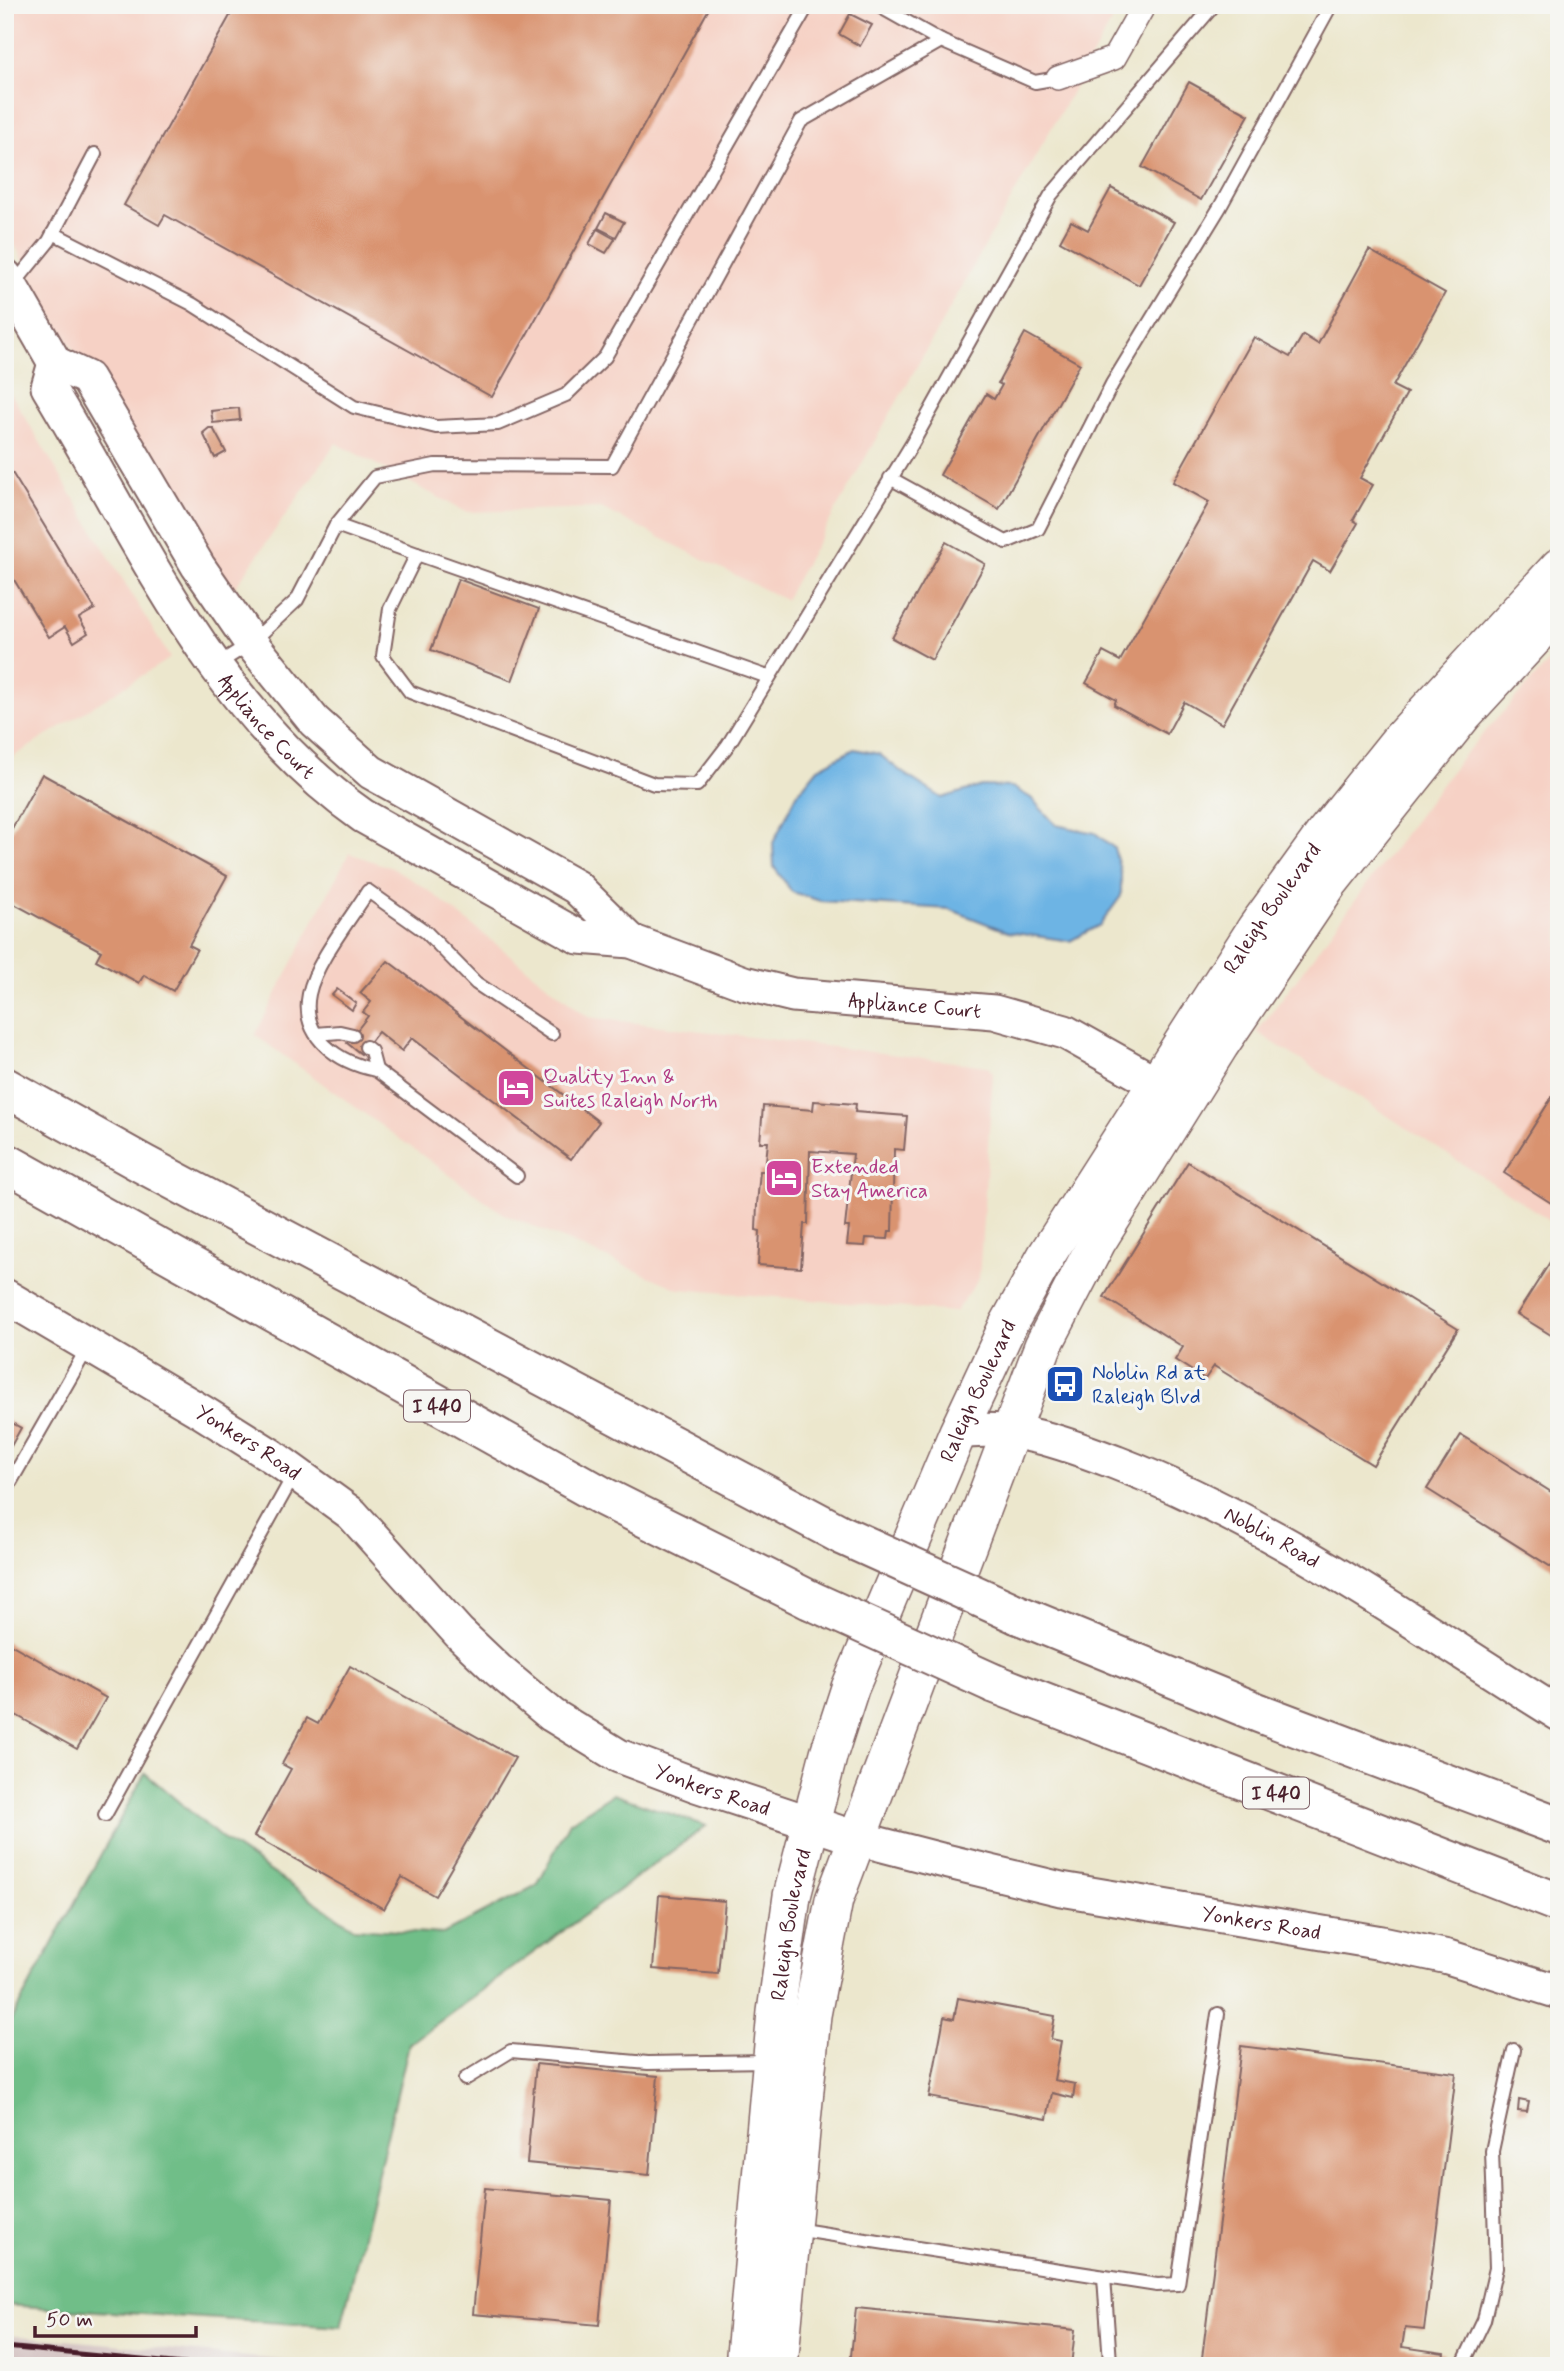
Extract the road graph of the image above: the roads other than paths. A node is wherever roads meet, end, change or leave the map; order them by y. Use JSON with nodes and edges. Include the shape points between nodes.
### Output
{"nodes":[{"id":1,"x":808,"y":5,"type":"edge"},
{"id":2,"x":877,"y":5,"type":"edge"},
{"id":3,"x":1144,"y":5,"type":"edge"},
{"id":4,"x":1214,"y":5,"type":"edge"},
{"id":5,"x":1331,"y":5,"type":"edge"},
{"id":6,"x":941,"y":41,"type":"junction"},
{"id":7,"x":1058,"y":79,"type":"joint"},
{"id":8,"x":94,"y":154,"type":"dead end"},
{"id":9,"x":53,"y":233,"type":"junction"},
{"id":10,"x":8,"y":282,"type":"edge"},
{"id":11,"x":55,"y":363,"type":"junction"},
{"id":12,"x":890,"y":478,"type":"junction"},
{"id":13,"x":336,"y":525,"type":"junction"},
{"id":14,"x":417,"y":554,"type":"junction"},
{"id":15,"x":1559,"y":567,"type":"edge"},
{"id":16,"x":1559,"y":611,"type":"edge"},
{"id":17,"x":251,"y":643,"type":"junction"},
{"id":18,"x":216,"y":666,"type":"junction"},
{"id":19,"x":768,"y":677,"type":"junction"},
{"id":20,"x":631,"y":941,"type":"junction"},
{"id":21,"x":316,"y":1034,"type":"junction"},
{"id":22,"x":552,"y":1034,"type":"dead end"},
{"id":23,"x":353,"y":1035,"type":"dead end"},
{"id":24,"x":366,"y":1047,"type":"dead end"},
{"id":25,"x":5,"y":1060,"type":"edge"},
{"id":26,"x":376,"y":1070,"type":"junction"},
{"id":27,"x":5,"y":1087,"type":"edge"},
{"id":28,"x":1171,"y":1091,"type":"junction"},
{"id":29,"x":5,"y":1162,"type":"edge"},
{"id":30,"x":143,"y":1164,"type":"junction"},
{"id":31,"x":517,"y":1176,"type":"dead end"},
{"id":32,"x":5,"y":1192,"type":"edge"},
{"id":33,"x":71,"y":1200,"type":"junction"},
{"id":34,"x":5,"y":1296,"type":"edge"},
{"id":35,"x":90,"y":1344,"type":"junction"},
{"id":36,"x":1011,"y":1429,"type":"junction"},
{"id":37,"x":958,"y":1432,"type":"junction"},
{"id":38,"x":295,"y":1472,"type":"junction"},
{"id":39,"x":7,"y":1488,"type":"edge"},
{"id":40,"x":1559,"y":1714,"type":"edge"},
{"id":41,"x":105,"y":1815,"type":"dead end"},
{"id":42,"x":811,"y":1822,"type":"junction"},
{"id":43,"x":1559,"y":1826,"type":"edge"},
{"id":44,"x":856,"y":1838,"type":"junction"},
{"id":45,"x":1559,"y":1903,"type":"edge"},
{"id":46,"x":1559,"y":1992,"type":"edge"},
{"id":47,"x":1218,"y":2014,"type":"dead end"},
{"id":48,"x":1514,"y":2050,"type":"dead end"},
{"id":49,"x":772,"y":2061,"type":"junction"},
{"id":50,"x":465,"y":2079,"type":"dead end"},
{"id":51,"x":792,"y":2229,"type":"junction"},
{"id":52,"x":1104,"y":2277,"type":"junction"},
{"id":53,"x":744,"y":2366,"type":"edge"},
{"id":54,"x":779,"y":2366,"type":"edge"},
{"id":55,"x":1112,"y":2366,"type":"edge"},
{"id":56,"x":1462,"y":2366,"type":"edge"}],
"edges":[{"from":1,"to":9,"type":"lane","via":[[606,357],[566,395],[499,424],[436,427],[354,407],[192,304]]},
{"from":2,"to":6,"type":"lane"},
{"from":3,"to":7,"type":"street","via":[[1114,58]]},
{"from":4,"to":12,"type":"lane","via":[[1051,195]]},
{"from":5,"to":12,"type":"lane","via":[[1220,207],[1112,384],[1038,529],[1006,542]]},
{"from":6,"to":7,"type":"lane","via":[[1035,82]]},
{"from":6,"to":13,"type":"lane","via":[[801,121],[612,466],[435,465],[375,477]]},
{"from":8,"to":9,"type":"lane"},
{"from":9,"to":10,"type":"lane"},
{"from":10,"to":11,"type":"street"},
{"from":11,"to":17,"type":"street","name":"Appliance Court","via":[[87,378],[177,533]]},
{"from":11,"to":18,"type":"street","name":"Appliance Court","via":[[48,387],[136,544]]},
{"from":12,"to":19,"type":"lane"},
{"from":13,"to":14,"type":"lane"},
{"from":13,"to":17,"type":"lane","via":[[297,600]]},
{"from":14,"to":19,"type":"lane"},
{"from":14,"to":19,"type":"lane","via":[[390,608],[383,656],[410,692],[654,784],[697,785],[728,746]]},
{"from":15,"to":28,"type":"main road","name":"Raleigh Boulevard","via":[[1439,695],[1324,834],[1256,928]]},
{"from":16,"to":28,"type":"main road","name":"Raleigh Boulevard","via":[[1463,715]]},
{"from":17,"to":18,"type":"lane"},
{"from":17,"to":20,"type":"street","name":"Appliance Court","via":[[314,721],[371,772],[576,887]]},
{"from":18,"to":20,"type":"street","name":"Appliance Court","via":[[272,738],[330,793],[363,816],[579,937]]},
{"from":20,"to":28,"type":"street","name":"Appliance Court","via":[[744,983],[793,995],[994,1012],[1065,1032]]},
{"from":21,"to":22,"type":"lane","via":[[308,996],[317,973],[368,891],[426,932],[476,983]]},
{"from":21,"to":23,"type":"lane"},
{"from":21,"to":26,"type":"lane","via":[[339,1059]]},
{"from":24,"to":26,"type":"lane"},
{"from":25,"to":30,"type":"highway"},
{"from":26,"to":31,"type":"lane"},
{"from":27,"to":30,"type":"highway"},
{"from":28,"to":36,"type":"main road","name":"Raleigh Boulevard","via":[[1043,1346]]},
{"from":28,"to":37,"type":"main road","name":"Raleigh Boulevard","via":[[1032,1281]]},
{"from":29,"to":33,"type":"highway","number":"I 440"},
{"from":30,"to":43,"type":"highway","bridge":true,"via":[[842,1535],[1019,1615],[1259,1713]]},
{"from":32,"to":33,"type":"highway"},
{"from":33,"to":45,"type":"highway","number":"I 440","bridge":true,"via":[[604,1497],[810,1600],[993,1683]]},
{"from":34,"to":35,"type":"street","name":"Yonkers Road"},
{"from":35,"to":38,"type":"street","name":"Yonkers Road"},
{"from":35,"to":39,"type":"lane"},
{"from":36,"to":37,"type":"street","name":"Noblin Road"},
{"from":36,"to":40,"type":"street","name":"Noblin Road","via":[[1049,1438],[1167,1482],[1257,1526]]},
{"from":36,"to":44,"type":"main road","name":"Raleigh Boulevard"},
{"from":37,"to":42,"type":"main road","name":"Raleigh Boulevard","via":[[850,1688]]},
{"from":38,"to":41,"type":"lane"},
{"from":38,"to":42,"type":"street","name":"Yonkers Road","via":[[352,1514],[459,1633],[552,1715],[619,1756]]},
{"from":42,"to":44,"type":"street","name":"Yonkers Road"},
{"from":42,"to":49,"type":"main road","name":"Raleigh Boulevard","via":[[785,1937]]},
{"from":44,"to":46,"type":"street","name":"Yonkers Road","via":[[1060,1889],[1448,1957]]},
{"from":44,"to":51,"type":"main road","name":"Raleigh Boulevard","via":[[834,1900],[817,1976]]},
{"from":47,"to":52,"type":"lane","via":[[1178,2284]]},
{"from":48,"to":56,"type":"lane","via":[[1492,2151],[1496,2268],[1484,2319]]},
{"from":49,"to":50,"type":"lane","via":[[649,2063],[511,2051]]},
{"from":49,"to":53,"type":"main road","name":"Raleigh Boulevard"},
{"from":51,"to":52,"type":"lane"},
{"from":51,"to":54,"type":"main road","name":"Raleigh Boulevard"},
{"from":52,"to":55,"type":"lane"}]}
